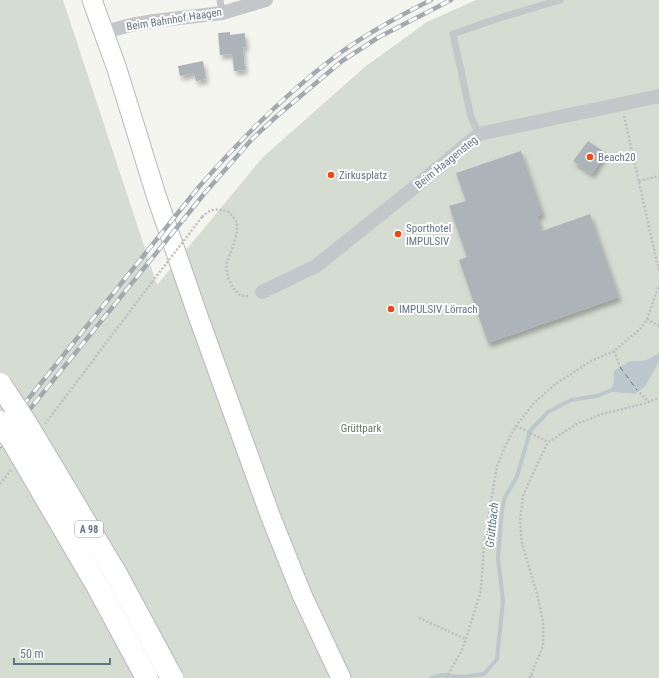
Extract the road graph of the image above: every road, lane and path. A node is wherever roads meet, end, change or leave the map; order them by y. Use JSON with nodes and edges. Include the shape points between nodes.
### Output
{"nodes":[{"id":1,"x":92,"y":0,"type":"edge"},
{"id":2,"x":266,"y":0,"type":"edge"},
{"id":3,"x":560,"y":0,"type":"edge"},
{"id":4,"x":221,"y":6,"type":"edge"},
{"id":5,"x":104,"y":32,"type":"junction"},
{"id":6,"x":659,"y":96,"type":"edge"},
{"id":7,"x":621,"y":104,"type":"junction"},
{"id":8,"x":479,"y":134,"type":"junction"},
{"id":9,"x":659,"y":176,"type":"edge"},
{"id":10,"x":639,"y":181,"type":"junction"},
{"id":11,"x":659,"y":271,"type":"edge"},
{"id":12,"x":659,"y":285,"type":"edge"},
{"id":13,"x":262,"y":292,"type":"joint"},
{"id":14,"x":647,"y":319,"type":"junction"},
{"id":15,"x":659,"y":326,"type":"edge"},
{"id":16,"x":614,"y":350,"type":"junction"},
{"id":17,"x":620,"y":367,"type":"dead end"},
{"id":18,"x":0,"y":384,"type":"edge"},
{"id":19,"x":637,"y":390,"type":"dead end"},
{"id":20,"x":659,"y":398,"type":"edge"},
{"id":21,"x":649,"y":402,"type":"junction"},
{"id":22,"x":0,"y":422,"type":"edge"},
{"id":23,"x":516,"y":426,"type":"junction"},
{"id":24,"x":42,"y":427,"type":"dead end"},
{"id":25,"x":548,"y":442,"type":"junction"},
{"id":26,"x":14,"y":465,"type":"dead end"},
{"id":27,"x":0,"y":484,"type":"edge"},
{"id":28,"x":419,"y":618,"type":"dead end"},
{"id":29,"x":466,"y":639,"type":"junction"},
{"id":30,"x":530,"y":677,"type":"edge"},
{"id":31,"x":147,"y":678,"type":"edge"},
{"id":32,"x":172,"y":678,"type":"edge"},
{"id":33,"x":341,"y":678,"type":"edge"},
{"id":34,"x":446,"y":678,"type":"edge"},
{"id":35,"x":534,"y":678,"type":"edge"}],
"edges":[{"from":1,"to":5,"type":"main road"},
{"from":2,"to":4,"type":"street","name":"Beim Bahnhof Haagen"},
{"from":3,"to":8,"type":"lane","via":[[453,34],[471,117]]},
{"from":4,"to":5,"type":"street","name":"Beim Bahnhof Haagen"},
{"from":5,"to":33,"type":"main road","via":[[156,195],[270,515],[302,595]]},
{"from":6,"to":7,"type":"street","name":"Beim Haagensteg"},
{"from":7,"to":8,"type":"street","name":"Beim Haagensteg"},
{"from":7,"to":10,"type":"path"},
{"from":8,"to":13,"type":"street","name":"Beim Haagensteg","via":[[316,266]]},
{"from":9,"to":10,"type":"path"},
{"from":10,"to":11,"type":"path"},
{"from":12,"to":14,"type":"path"},
{"from":13,"to":24,"type":"path","bridge":true,"via":[[241,296],[233,288],[226,264],[234,244],[237,222],[229,212],[209,210]]},
{"from":14,"to":15,"type":"path"},
{"from":14,"to":16,"type":"path","via":[[640,329]]},
{"from":16,"to":17,"type":"path"},
{"from":16,"to":23,"type":"path","via":[[591,361],[554,385],[534,403]]},
{"from":18,"to":32,"type":"highway","number":"A 98","bridge":true,"via":[[116,574]]},
{"from":19,"to":21,"type":"path"},
{"from":20,"to":21,"type":"path"},
{"from":21,"to":25,"type":"path","via":[[602,414],[577,424]]},
{"from":22,"to":31,"type":"highway","number":"A 98","bridge":true,"via":[[98,587]]},
{"from":23,"to":25,"type":"path"},
{"from":23,"to":29,"type":"path","via":[[497,466],[484,544],[481,590]]},
{"from":25,"to":30,"type":"path","via":[[523,496],[520,522],[522,543],[543,621],[543,646]]},
{"from":26,"to":27,"type":"path"},
{"from":28,"to":29,"type":"path"},
{"from":29,"to":34,"type":"path"},
{"from":30,"to":35,"type":"path"}]}
